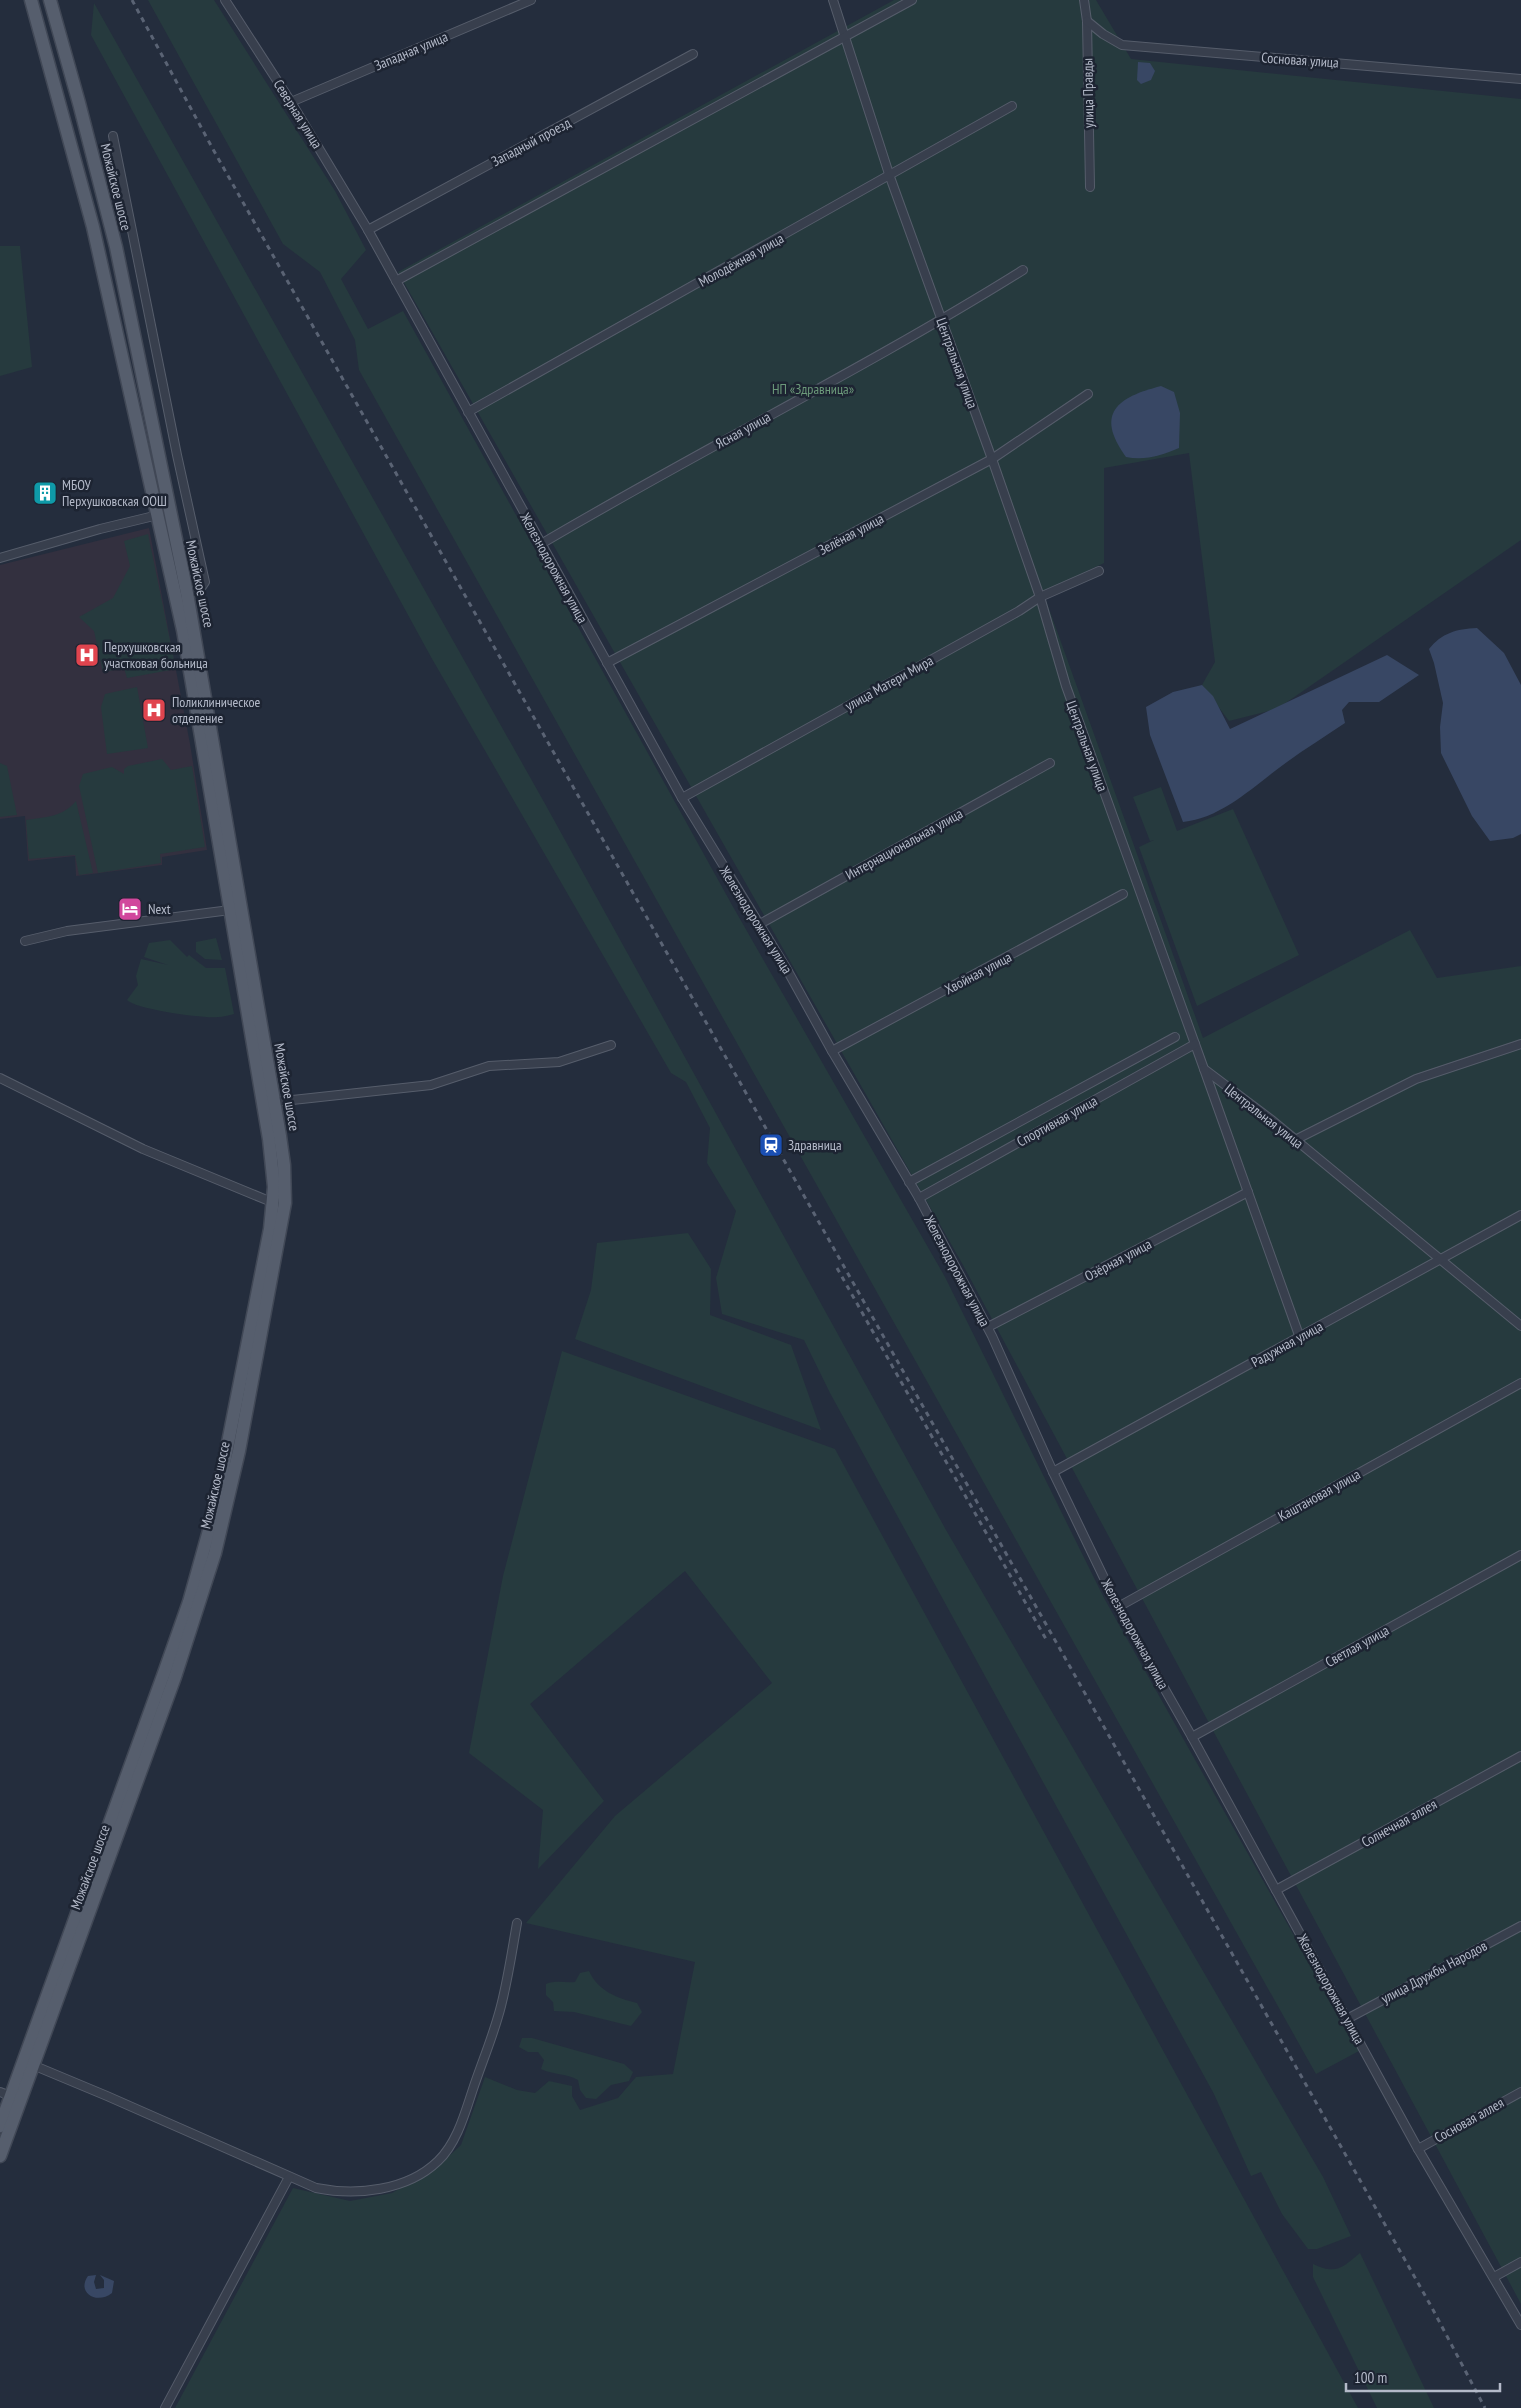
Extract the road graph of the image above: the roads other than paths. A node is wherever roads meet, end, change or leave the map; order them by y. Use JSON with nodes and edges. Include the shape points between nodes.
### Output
{"nodes":[{"id":1,"x":31,"y":0,"type":"edge"},
{"id":2,"x":50,"y":0,"type":"edge"},
{"id":3,"x":225,"y":0,"type":"edge"},
{"id":4,"x":531,"y":0,"type":"edge"},
{"id":5,"x":832,"y":0,"type":"edge"},
{"id":6,"x":912,"y":0,"type":"edge"},
{"id":7,"x":1084,"y":0,"type":"edge"},
{"id":8,"x":1087,"y":21,"type":"junction"},
{"id":9,"x":844,"y":35,"type":"junction"},
{"id":10,"x":693,"y":54,"type":"dead end"},
{"id":11,"x":1521,"y":79,"type":"edge"},
{"id":12,"x":291,"y":102,"type":"junction"},
{"id":13,"x":1012,"y":106,"type":"dead end"},
{"id":14,"x":113,"y":136,"type":"dead end"},
{"id":15,"x":890,"y":177,"type":"junction"},
{"id":16,"x":1090,"y":187,"type":"dead end"},
{"id":17,"x":368,"y":230,"type":"junction"},
{"id":18,"x":1023,"y":270,"type":"dead end"},
{"id":19,"x":396,"y":281,"type":"junction"},
{"id":20,"x":942,"y":321,"type":"junction"},
{"id":21,"x":1088,"y":394,"type":"dead end"},
{"id":22,"x":468,"y":412,"type":"junction"},
{"id":23,"x":992,"y":459,"type":"junction"},
{"id":24,"x":158,"y":515,"type":"junction"},
{"id":25,"x":541,"y":544,"type":"junction"},
{"id":26,"x":0,"y":558,"type":"edge"},
{"id":27,"x":1099,"y":571,"type":"dead end"},
{"id":28,"x":187,"y":593,"type":"junction"},
{"id":29,"x":1040,"y":598,"type":"junction"},
{"id":30,"x":607,"y":663,"type":"junction"},
{"id":31,"x":1050,"y":763,"type":"dead end"},
{"id":32,"x":682,"y":798,"type":"junction"},
{"id":33,"x":1123,"y":894,"type":"dead end"},
{"id":34,"x":230,"y":910,"type":"junction"},
{"id":35,"x":758,"y":925,"type":"junction"},
{"id":36,"x":25,"y":941,"type":"dead end"},
{"id":37,"x":1175,"y":1037,"type":"dead end"},
{"id":38,"x":1195,"y":1044,"type":"junction"},
{"id":39,"x":1521,"y":1044,"type":"edge"},
{"id":40,"x":611,"y":1045,"type":"dead end"},
{"id":41,"x":832,"y":1051,"type":"junction"},
{"id":42,"x":1204,"y":1069,"type":"junction"},
{"id":43,"x":0,"y":1078,"type":"edge"},
{"id":44,"x":274,"y":1102,"type":"junction"},
{"id":45,"x":1295,"y":1140,"type":"junction"},
{"id":46,"x":910,"y":1182,"type":"junction"},
{"id":47,"x":1248,"y":1192,"type":"junction"},
{"id":48,"x":918,"y":1198,"type":"junction"},
{"id":49,"x":274,"y":1203,"type":"junction"},
{"id":50,"x":1521,"y":1215,"type":"edge"},
{"id":51,"x":1439,"y":1258,"type":"junction"},
{"id":52,"x":1521,"y":1326,"type":"edge"},
{"id":53,"x":988,"y":1327,"type":"junction"},
{"id":54,"x":1300,"y":1338,"type":"junction"},
{"id":55,"x":1521,"y":1383,"type":"edge"},
{"id":56,"x":1052,"y":1472,"type":"junction"},
{"id":57,"x":1521,"y":1554,"type":"edge"},
{"id":58,"x":1118,"y":1607,"type":"junction"},
{"id":59,"x":1192,"y":1737,"type":"junction"},
{"id":60,"x":1521,"y":1756,"type":"edge"},
{"id":61,"x":1276,"y":1890,"type":"junction"},
{"id":62,"x":517,"y":1924,"type":"dead end"},
{"id":63,"x":1521,"y":1926,"type":"edge"},
{"id":64,"x":1348,"y":2019,"type":"junction"},
{"id":65,"x":34,"y":2066,"type":"junction"},
{"id":66,"x":1521,"y":2092,"type":"edge"},
{"id":67,"x":11,"y":2096,"type":"edge"},
{"id":68,"x":0,"y":2126,"type":"edge"},
{"id":69,"x":1418,"y":2149,"type":"junction"},
{"id":70,"x":0,"y":2156,"type":"edge"},
{"id":71,"x":289,"y":2177,"type":"junction"},
{"id":72,"x":1521,"y":2262,"type":"edge"},
{"id":73,"x":1494,"y":2277,"type":"junction"},
{"id":74,"x":1521,"y":2325,"type":"edge"},
{"id":75,"x":165,"y":2408,"type":"edge"}],
"edges":[{"from":1,"to":24,"type":"main road","name":"Можайское шоссе","via":[[92,227]]},
{"from":2,"to":28,"type":"main road","name":"Можайское шоссе","via":[[116,247]]},
{"from":3,"to":12,"type":"street","name":"Северная улица"},
{"from":4,"to":12,"type":"street","name":"Западная улица"},
{"from":5,"to":9,"type":"street","name":"Центральная улица"},
{"from":6,"to":9,"type":"street"},
{"from":7,"to":8,"type":"street","name":"улица Правды"},
{"from":8,"to":11,"type":"street","name":"Сосновая улица","via":[[1122,46]]},
{"from":8,"to":16,"type":"street","name":"улица Правды"},
{"from":9,"to":15,"type":"street","name":"Центральная улица"},
{"from":9,"to":19,"type":"street"},
{"from":10,"to":17,"type":"street","name":"Западный проезд"},
{"from":12,"to":17,"type":"street","name":"Северная улица"},
{"from":13,"to":15,"type":"street","name":"Молодёжная улица"},
{"from":14,"to":28,"type":"street","via":[[205,582],[199,590]]},
{"from":15,"to":20,"type":"street","name":"Центральная улица"},
{"from":15,"to":22,"type":"street","name":"Молодёжная улица"},
{"from":17,"to":19,"type":"street","name":"Железнодорожная улица"},
{"from":18,"to":20,"type":"street","name":"Ясная улица"},
{"from":19,"to":22,"type":"street","name":"Железнодорожная улица"},
{"from":20,"to":23,"type":"street","name":"Центральная улица"},
{"from":20,"to":25,"type":"street","name":"Ясная улица"},
{"from":21,"to":23,"type":"street","name":"Зелёная улица"},
{"from":22,"to":25,"type":"street","name":"Железнодорожная улица"},
{"from":23,"to":29,"type":"street","name":"Центральная улица"},
{"from":23,"to":30,"type":"street","name":"Зелёная улица"},
{"from":24,"to":26,"type":"street"},
{"from":24,"to":34,"type":"main road","name":"Можайское шоссе","via":[[183,630]]},
{"from":25,"to":30,"type":"street","name":"Железнодорожная улица"},
{"from":27,"to":29,"type":"street","name":"улица Матери Мира"},
{"from":28,"to":44,"type":"main road","name":"Можайское шоссе"},
{"from":29,"to":32,"type":"street","name":"улица Матери Мира"},
{"from":29,"to":38,"type":"street","name":"Центральная улица","via":[[1066,686]]},
{"from":30,"to":32,"type":"street","name":"Железнодорожная улица"},
{"from":31,"to":35,"type":"street","name":"Интернациональная улица"},
{"from":32,"to":35,"type":"street","name":"Железнодорожная улица"},
{"from":33,"to":41,"type":"street","name":"Хвойная улица"},
{"from":34,"to":36,"type":"street","via":[[67,930]]},
{"from":34,"to":49,"type":"main road","name":"Можайское шоссе","via":[[273,1166]]},
{"from":35,"to":41,"type":"street","name":"Железнодорожная улица","via":[[785,966]]},
{"from":37,"to":46,"type":"street"},
{"from":38,"to":42,"type":"street","name":"Центральная улица"},
{"from":38,"to":48,"type":"street","name":"Спортивная улица"},
{"from":39,"to":45,"type":"street","via":[[1416,1079]]},
{"from":40,"to":44,"type":"street","via":[[559,1062],[489,1066],[431,1085]]},
{"from":41,"to":46,"type":"street","name":"Железнодорожная улица"},
{"from":42,"to":45,"type":"street","name":"Центральная улица"},
{"from":42,"to":47,"type":"street"},
{"from":43,"to":49,"type":"street","via":[[143,1149]]},
{"from":44,"to":65,"type":"main road","name":"Можайское шоссе","via":[[284,1165],[284,1203],[225,1512],[181,1659]]},
{"from":45,"to":51,"type":"street","name":"Центральная улица"},
{"from":46,"to":48,"type":"street","name":"Железнодорожная улица"},
{"from":47,"to":53,"type":"street","name":"Озёрная улица"},
{"from":47,"to":54,"type":"street"},
{"from":48,"to":53,"type":"street","name":"Железнодорожная улица"},
{"from":49,"to":67,"type":"main road","name":"Можайское шоссе","via":[[228,1448],[189,1602]]},
{"from":50,"to":51,"type":"street","name":"Радужная улица"},
{"from":51,"to":52,"type":"street","name":"Центральная улица"},
{"from":51,"to":54,"type":"street","name":"Радужная улица"},
{"from":53,"to":56,"type":"street","name":"Железнодорожная улица"},
{"from":54,"to":56,"type":"street","name":"Радужная улица"},
{"from":55,"to":58,"type":"street","name":"Каштановая улица"},
{"from":56,"to":58,"type":"street","name":"Железнодорожная улица"},
{"from":57,"to":59,"type":"street","name":"Светлая улица"},
{"from":58,"to":59,"type":"street","name":"Железнодорожная улица"},
{"from":59,"to":61,"type":"street","name":"Железнодорожная улица"},
{"from":60,"to":61,"type":"street","name":"Солнечная аллея"},
{"from":61,"to":64,"type":"street","name":"Железнодорожная улица"},
{"from":62,"to":71,"type":"street","via":[[501,2006],[465,2112],[450,2147],[438,2161],[408,2180],[354,2192],[338,2193],[316,2188]]},
{"from":63,"to":64,"type":"street","name":"улица Дружбы Народов"},
{"from":64,"to":69,"type":"street","name":"Железнодорожная улица"},
{"from":65,"to":67,"type":"main road","name":"Можайское шоссе"},
{"from":65,"to":71,"type":"street"},
{"from":66,"to":69,"type":"street","name":"Сосновая аллея"},
{"from":67,"to":68,"type":"main road","name":"Можайское шоссе"},
{"from":67,"to":70,"type":"main road","name":"Можайское шоссе"},
{"from":69,"to":73,"type":"street","name":"Железнодорожная улица"},
{"from":71,"to":75,"type":"street"},
{"from":72,"to":73,"type":"street"},
{"from":73,"to":74,"type":"street","name":"Железнодорожная улица"}]}
